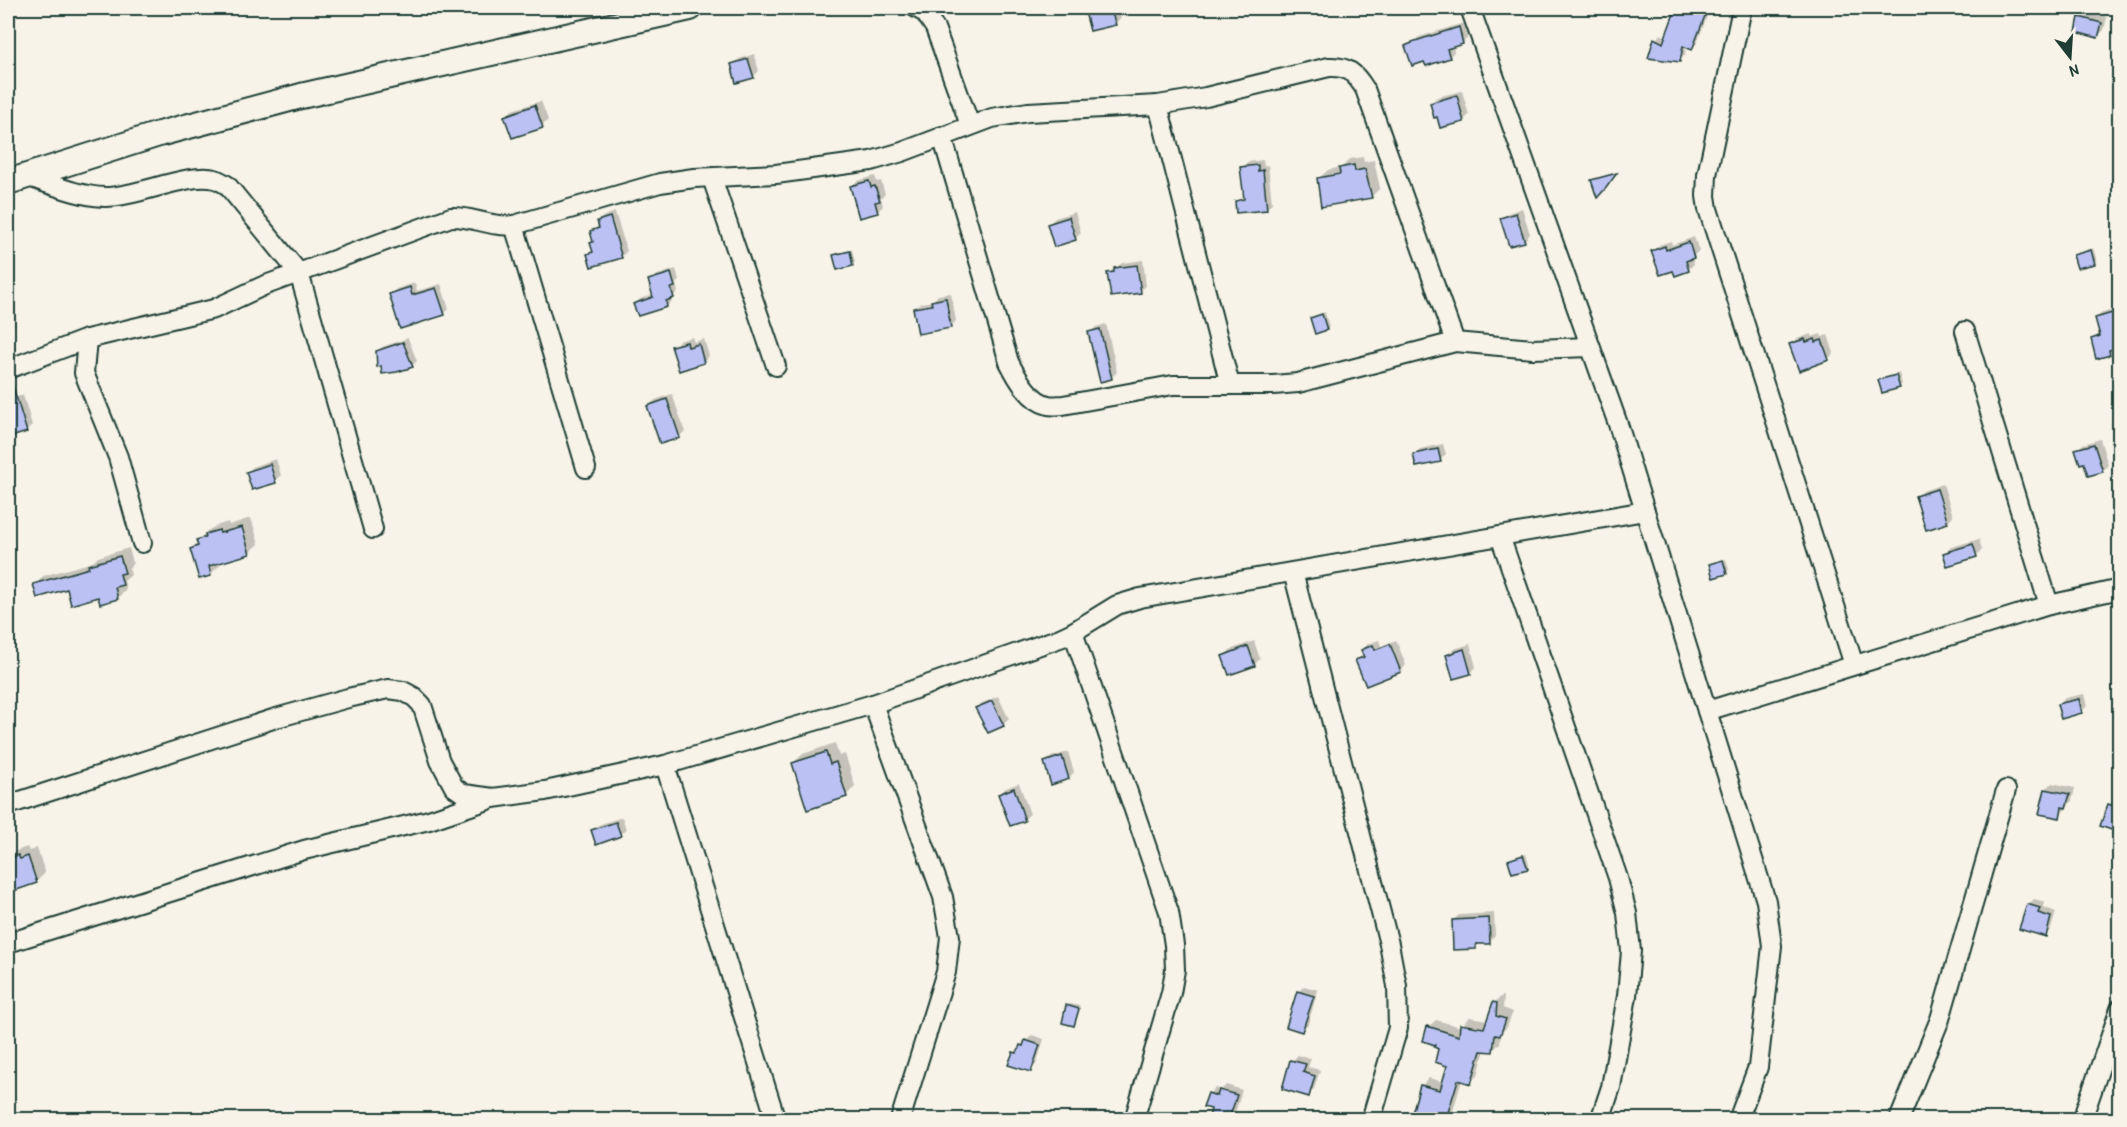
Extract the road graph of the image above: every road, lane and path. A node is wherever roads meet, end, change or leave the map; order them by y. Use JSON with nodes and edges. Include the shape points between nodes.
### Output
{"nodes":[{"id":1,"x":690,"y":8,"type":"edge"},
{"id":2,"x":916,"y":8,"type":"edge"},
{"id":3,"x":1470,"y":8,"type":"edge"},
{"id":4,"x":1742,"y":8,"type":"edge"},
{"id":5,"x":1158,"y":105,"type":"junction"},
{"id":6,"x":970,"y":125,"type":"junction"},
{"id":7,"x":942,"y":136,"type":"junction"},
{"id":8,"x":712,"y":178,"type":"junction"},
{"id":9,"x":16,"y":179,"type":"edge"},
{"id":10,"x":514,"y":225,"type":"junction"},
{"id":11,"x":299,"y":273,"type":"junction"},
{"id":12,"x":1965,"y":331,"type":"dead end"},
{"id":13,"x":87,"y":339,"type":"junction"},
{"id":14,"x":1455,"y":342,"type":"junction"},
{"id":15,"x":1591,"y":347,"type":"junction"},
{"id":16,"x":54,"y":352,"type":"junction"},
{"id":17,"x":776,"y":366,"type":"dead end"},
{"id":18,"x":8,"y":369,"type":"edge"},
{"id":19,"x":84,"y":373,"type":"junction"},
{"id":20,"x":1230,"y":385,"type":"junction"},
{"id":21,"x":586,"y":468,"type":"dead end"},
{"id":22,"x":1645,"y":511,"type":"junction"},
{"id":23,"x":373,"y":529,"type":"dead end"},
{"id":24,"x":1500,"y":536,"type":"junction"},
{"id":25,"x":142,"y":543,"type":"dead end"},
{"id":26,"x":1293,"y":572,"type":"junction"},
{"id":27,"x":2120,"y":590,"type":"edge"},
{"id":28,"x":2049,"y":604,"type":"junction"},
{"id":29,"x":1073,"y":632,"type":"junction"},
{"id":30,"x":1854,"y":665,"type":"junction"},
{"id":31,"x":873,"y":704,"type":"junction"},
{"id":32,"x":1707,"y":711,"type":"junction"},
{"id":33,"x":664,"y":765,"type":"junction"},
{"id":34,"x":2006,"y":790,"type":"dead end"},
{"id":35,"x":493,"y":798,"type":"junction"},
{"id":36,"x":8,"y":805,"type":"edge"},
{"id":37,"x":8,"y":943,"type":"edge"},
{"id":38,"x":2120,"y":1009,"type":"edge"},
{"id":39,"x":776,"y":1119,"type":"edge"},
{"id":40,"x":900,"y":1119,"type":"edge"},
{"id":41,"x":1134,"y":1119,"type":"edge"},
{"id":42,"x":1371,"y":1119,"type":"edge"},
{"id":43,"x":1600,"y":1119,"type":"edge"},
{"id":44,"x":1738,"y":1119,"type":"edge"},
{"id":45,"x":1899,"y":1119,"type":"edge"},
{"id":46,"x":2085,"y":1119,"type":"edge"}],
"edges":[{"from":1,"to":9,"type":"street","via":[[301,96],[159,134]]},
{"from":2,"to":6,"type":"street","via":[[925,13],[934,28]]},
{"from":3,"to":15,"type":"street"},
{"from":4,"to":30,"type":"street","via":[[1710,156],[1706,196]]},
{"from":5,"to":6,"type":"street","via":[[1028,112]]},
{"from":5,"to":14,"type":"street","via":[[1329,67],[1350,69],[1365,89]]},
{"from":5,"to":20,"type":"street"},
{"from":6,"to":7,"type":"street"},
{"from":7,"to":8,"type":"street","via":[[871,161]]},
{"from":7,"to":20,"type":"street","via":[[1009,362],[1036,400],[1064,405],[1173,385]]},
{"from":8,"to":10,"type":"street","via":[[633,189]]},
{"from":8,"to":17,"type":"street"},
{"from":9,"to":11,"type":"street","via":[[105,197],[193,179],[215,179],[227,184]]},
{"from":10,"to":11,"type":"street","via":[[451,217]]},
{"from":10,"to":21,"type":"street"},
{"from":11,"to":13,"type":"street","via":[[214,309]]},
{"from":11,"to":23,"type":"street"},
{"from":12,"to":28,"type":"street"},
{"from":13,"to":16,"type":"street"},
{"from":13,"to":19,"type":"street"},
{"from":14,"to":15,"type":"street","via":[[1533,349]]},
{"from":14,"to":20,"type":"street","via":[[1298,383]]},
{"from":15,"to":22,"type":"street"},
{"from":16,"to":18,"type":"street"},
{"from":16,"to":19,"type":"street"},
{"from":19,"to":25,"type":"street","via":[[118,457]]},
{"from":22,"to":24,"type":"street"},
{"from":22,"to":32,"type":"street"},
{"from":24,"to":26,"type":"street"},
{"from":24,"to":43,"type":"street","via":[[1627,913],[1631,951],[1627,996],[1611,1087]]},
{"from":26,"to":29,"type":"street","via":[[1140,598],[1117,605]]},
{"from":26,"to":42,"type":"street","via":[[1397,986],[1398,1028]]},
{"from":27,"to":28,"type":"street"},
{"from":28,"to":30,"type":"street"},
{"from":29,"to":31,"type":"street"},
{"from":29,"to":41,"type":"street","via":[[1169,912],[1174,945],[1171,993]]},
{"from":30,"to":32,"type":"street"},
{"from":31,"to":33,"type":"street"},
{"from":31,"to":40,"type":"street","via":[[943,897],[950,937],[946,972]]},
{"from":32,"to":44,"type":"street","via":[[1766,901],[1772,946],[1758,1067]]},
{"from":33,"to":35,"type":"street"},
{"from":33,"to":39,"type":"street"},
{"from":34,"to":45,"type":"street","via":[[1940,1019]]},
{"from":35,"to":36,"type":"street","via":[[464,794],[454,787],[440,761],[422,705],[403,691],[388,689],[276,718]]},
{"from":35,"to":37,"type":"street","via":[[429,820],[304,850]]},
{"from":38,"to":46,"type":"street"}]}
